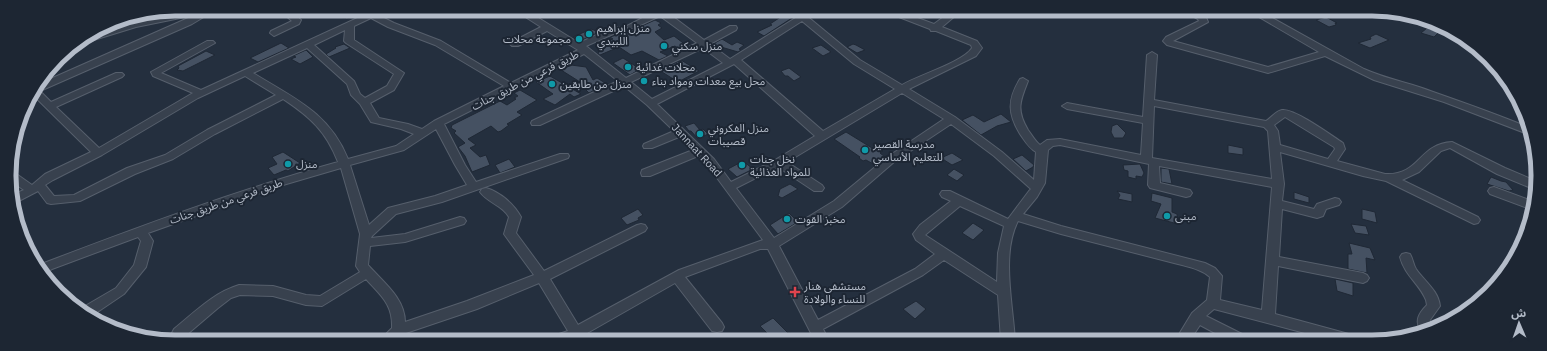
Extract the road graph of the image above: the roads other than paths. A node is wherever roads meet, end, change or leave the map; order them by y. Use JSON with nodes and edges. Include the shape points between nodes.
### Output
{"nodes":[{"id":1,"x":169,"y":16,"type":"edge"},
{"id":2,"x":200,"y":16,"type":"edge"},
{"id":3,"x":292,"y":16,"type":"edge"},
{"id":4,"x":370,"y":16,"type":"edge"},
{"id":5,"x":374,"y":16,"type":"edge"},
{"id":6,"x":529,"y":16,"type":"edge"},
{"id":7,"x":652,"y":16,"type":"edge"},
{"id":8,"x":666,"y":16,"type":"edge"},
{"id":9,"x":904,"y":16,"type":"edge"},
{"id":10,"x":950,"y":16,"type":"edge"},
{"id":11,"x":1200,"y":16,"type":"edge"},
{"id":12,"x":1264,"y":16,"type":"edge"},
{"id":13,"x":803,"y":17,"type":"joint"},
{"id":14,"x":350,"y":25,"type":"junction"},
{"id":15,"x":631,"y":26,"type":"dead end"},
{"id":16,"x":547,"y":27,"type":"junction"},
{"id":17,"x":733,"y":28,"type":"dead end"},
{"id":18,"x":934,"y":28,"type":"junction"},
{"id":19,"x":617,"y":29,"type":"dead end"},
{"id":20,"x":274,"y":33,"type":"dead end"},
{"id":21,"x":97,"y":36,"type":"edge"},
{"id":22,"x":210,"y":43,"type":"dead end"},
{"id":23,"x":307,"y":44,"type":"junction"},
{"id":24,"x":515,"y":44,"type":"dead end"},
{"id":25,"x":703,"y":44,"type":"junction"},
{"id":26,"x":582,"y":48,"type":"junction"},
{"id":27,"x":1325,"y":53,"type":"junction"},
{"id":28,"x":1152,"y":55,"type":"dead end"},
{"id":29,"x":733,"y":61,"type":"junction"},
{"id":30,"x":245,"y":72,"type":"junction"},
{"id":31,"x":119,"y":75,"type":"dead end"},
{"id":32,"x":624,"y":81,"type":"junction"},
{"id":33,"x":1024,"y":81,"type":"dead end"},
{"id":34,"x":44,"y":86,"type":"edge"},
{"id":35,"x":510,"y":86,"type":"junction"},
{"id":36,"x":901,"y":89,"type":"junction"},
{"id":37,"x":200,"y":93,"type":"junction"},
{"id":38,"x":39,"y":94,"type":"edge"},
{"id":39,"x":282,"y":96,"type":"junction"},
{"id":40,"x":364,"y":102,"type":"junction"},
{"id":41,"x":1150,"y":102,"type":"junction"},
{"id":42,"x":651,"y":103,"type":"junction"},
{"id":43,"x":50,"y":106,"type":"junction"},
{"id":44,"x":1067,"y":106,"type":"dead end"},
{"id":45,"x":951,"y":119,"type":"junction"},
{"id":46,"x":1148,"y":121,"type":"junction"},
{"id":47,"x":438,"y":123,"type":"junction"},
{"id":48,"x":536,"y":123,"type":"dead end"},
{"id":49,"x":1268,"y":125,"type":"junction"},
{"id":50,"x":1525,"y":130,"type":"edge"},
{"id":51,"x":681,"y":132,"type":"junction"},
{"id":52,"x":422,"y":133,"type":"junction"},
{"id":53,"x":823,"y":136,"type":"junction"},
{"id":54,"x":648,"y":146,"type":"dead end"},
{"id":55,"x":1275,"y":147,"type":"junction"},
{"id":56,"x":700,"y":151,"type":"junction"},
{"id":57,"x":1042,"y":151,"type":"junction"},
{"id":58,"x":98,"y":153,"type":"junction"},
{"id":59,"x":564,"y":156,"type":"dead end"},
{"id":60,"x":1150,"y":161,"type":"junction"},
{"id":61,"x":779,"y":162,"type":"junction"},
{"id":62,"x":344,"y":163,"type":"junction"},
{"id":63,"x":1332,"y":163,"type":"junction"},
{"id":64,"x":646,"y":173,"type":"dead end"},
{"id":65,"x":1385,"y":176,"type":"junction"},
{"id":66,"x":16,"y":179,"type":"edge"},
{"id":67,"x":1278,"y":184,"type":"junction"},
{"id":68,"x":1531,"y":184,"type":"edge"},
{"id":69,"x":36,"y":187,"type":"junction"},
{"id":70,"x":474,"y":187,"type":"junction"},
{"id":71,"x":730,"y":187,"type":"junction"},
{"id":72,"x":818,"y":188,"type":"dead end"},
{"id":73,"x":1037,"y":188,"type":"junction"},
{"id":74,"x":1494,"y":191,"type":"dead end"},
{"id":75,"x":486,"y":192,"type":"dead end"},
{"id":76,"x":1186,"y":193,"type":"dead end"},
{"id":77,"x":946,"y":194,"type":"dead end"},
{"id":78,"x":17,"y":198,"type":"edge"},
{"id":79,"x":960,"y":200,"type":"junction"},
{"id":80,"x":1336,"y":202,"type":"dead end"},
{"id":81,"x":1277,"y":204,"type":"junction"},
{"id":82,"x":1529,"y":204,"type":"edge"},
{"id":83,"x":1474,"y":220,"type":"dead end"},
{"id":84,"x":460,"y":221,"type":"dead end"},
{"id":85,"x":1013,"y":221,"type":"junction"},
{"id":86,"x":641,"y":228,"type":"dead end"},
{"id":87,"x":140,"y":231,"type":"junction"},
{"id":88,"x":365,"y":239,"type":"junction"},
{"id":89,"x":772,"y":244,"type":"junction"},
{"id":90,"x":944,"y":254,"type":"junction"},
{"id":91,"x":1406,"y":257,"type":"dead end"},
{"id":92,"x":1272,"y":260,"type":"junction"},
{"id":93,"x":46,"y":268,"type":"edge"},
{"id":94,"x":367,"y":273,"type":"junction"},
{"id":95,"x":677,"y":276,"type":"junction"},
{"id":96,"x":542,"y":277,"type":"junction"},
{"id":97,"x":1363,"y":278,"type":"dead end"},
{"id":98,"x":1005,"y":293,"type":"junction"},
{"id":99,"x":1213,"y":302,"type":"junction"},
{"id":100,"x":90,"y":310,"type":"edge"},
{"id":101,"x":1268,"y":316,"type":"junction"},
{"id":102,"x":1197,"y":317,"type":"junction"},
{"id":103,"x":717,"y":327,"type":"dead end"},
{"id":104,"x":815,"y":327,"type":"junction"},
{"id":105,"x":1424,"y":327,"type":"edge"},
{"id":106,"x":398,"y":330,"type":"junction"},
{"id":107,"x":179,"y":333,"type":"dead end"},
{"id":108,"x":392,"y":335,"type":"edge"},
{"id":109,"x":574,"y":335,"type":"edge"},
{"id":110,"x":578,"y":335,"type":"edge"},
{"id":111,"x":819,"y":335,"type":"edge"},
{"id":112,"x":1008,"y":335,"type":"edge"},
{"id":113,"x":1186,"y":335,"type":"edge"},
{"id":114,"x":1231,"y":335,"type":"edge"},
{"id":115,"x":1335,"y":335,"type":"edge"}],
"edges":[{"from":1,"to":21,"type":"street"},
{"from":2,"to":34,"type":"street"},
{"from":3,"to":20,"type":"street","via":[[296,22]]},
{"from":4,"to":14,"type":"street"},
{"from":5,"to":35,"type":"street","via":[[438,43]]},
{"from":6,"to":16,"type":"street","name":"Jannaat Road"},
{"from":7,"to":15,"type":"street"},
{"from":8,"to":25,"type":"street"},
{"from":9,"to":18,"type":"street"},
{"from":10,"to":18,"type":"street"},
{"from":11,"to":27,"type":"street","via":[[1204,22],[1168,41],[1268,70]]},
{"from":12,"to":27,"type":"street"},
{"from":13,"to":29,"type":"street"},
{"from":13,"to":36,"type":"street","via":[[857,62]]},
{"from":14,"to":23,"type":"street"},
{"from":14,"to":40,"type":"street","via":[[349,41],[399,73],[391,88]]},
{"from":16,"to":24,"type":"street"},
{"from":16,"to":26,"type":"street","name":"Jannaat Road"},
{"from":17,"to":25,"type":"street"},
{"from":18,"to":36,"type":"street","via":[[969,41],[977,48],[973,54],[953,65]]},
{"from":19,"to":26,"type":"street","name":"طريق فرعي من طريق جنات"},
{"from":22,"to":37,"type":"street","via":[[156,72]]},
{"from":23,"to":30,"type":"street"},
{"from":23,"to":40,"type":"street","via":[[351,83],[356,95]]},
{"from":25,"to":29,"type":"street"},
{"from":25,"to":32,"type":"street","via":[[644,74]]},
{"from":26,"to":32,"type":"street","name":"Jannaat Road"},
{"from":26,"to":35,"type":"street","name":"طريق فرعي من طريق جنات"},
{"from":27,"to":50,"type":"street","via":[[1379,78],[1492,116]]},
{"from":28,"to":41,"type":"street"},
{"from":29,"to":42,"type":"street"},
{"from":29,"to":53,"type":"street"},
{"from":30,"to":37,"type":"street"},
{"from":30,"to":39,"type":"street"},
{"from":31,"to":43,"type":"street"},
{"from":32,"to":42,"type":"street","name":"Jannaat Road"},
{"from":32,"to":48,"type":"street"},
{"from":33,"to":57,"type":"street","via":[[1016,99],[1014,114],[1032,144]]},
{"from":35,"to":47,"type":"street","name":"طريق فرعي من طريق جنات"},
{"from":36,"to":45,"type":"street"},
{"from":36,"to":53,"type":"street"},
{"from":37,"to":58,"type":"street"},
{"from":38,"to":43,"type":"street"},
{"from":39,"to":62,"type":"street","via":[[315,117],[327,130]]},
{"from":39,"to":69,"type":"street","via":[[235,119],[169,157],[131,171],[76,198],[51,200]]},
{"from":40,"to":52,"type":"street","via":[[375,120]]},
{"from":41,"to":46,"type":"street"},
{"from":41,"to":49,"type":"street"},
{"from":42,"to":51,"type":"street","name":"Jannaat Road"},
{"from":43,"to":58,"type":"street"},
{"from":44,"to":46,"type":"street"},
{"from":45,"to":73,"type":"street","via":[[998,154]]},
{"from":45,"to":89,"type":"street","via":[[890,160],[838,204]]},
{"from":46,"to":60,"type":"street"},
{"from":47,"to":52,"type":"street","name":"طريق فرعي من طريق جنات"},
{"from":47,"to":70,"type":"street"},
{"from":49,"to":55,"type":"street","via":[[1273,131]]},
{"from":49,"to":63,"type":"street","via":[[1283,114],[1291,115],[1340,148]]},
{"from":51,"to":54,"type":"street"},
{"from":51,"to":56,"type":"street","name":"Jannaat Road"},
{"from":52,"to":62,"type":"street","name":"طريق فرعي من طريق جنات","via":[[400,148]]},
{"from":53,"to":61,"type":"street"},
{"from":55,"to":63,"type":"street"},
{"from":55,"to":67,"type":"street"},
{"from":56,"to":64,"type":"street"},
{"from":56,"to":71,"type":"street","name":"Jannaat Road"},
{"from":57,"to":60,"type":"street","via":[[1047,144],[1060,142]]},
{"from":57,"to":73,"type":"street","via":[[1042,171]]},
{"from":58,"to":69,"type":"street","via":[[58,172]]},
{"from":59,"to":70,"type":"street"},
{"from":60,"to":67,"type":"street"},
{"from":60,"to":76,"type":"street","via":[[1156,186]]},
{"from":61,"to":71,"type":"street"},
{"from":61,"to":72,"type":"street"},
{"from":62,"to":87,"type":"street","name":"طريق فرعي من طريق جنات","via":[[279,182]]},
{"from":62,"to":88,"type":"street"},
{"from":63,"to":65,"type":"street"},
{"from":65,"to":68,"type":"street","via":[[1395,178],[1408,175],[1420,167],[1435,149],[1448,145]]},
{"from":65,"to":83,"type":"street"},
{"from":66,"to":69,"type":"street"},
{"from":67,"to":81,"type":"street"},
{"from":69,"to":78,"type":"street"},
{"from":70,"to":88,"type":"street","via":[[392,211]]},
{"from":71,"to":89,"type":"street","name":"Jannaat Road"},
{"from":73,"to":85,"type":"street"},
{"from":74,"to":82,"type":"street"},
{"from":75,"to":96,"type":"street","via":[[509,206],[515,217],[510,234]]},
{"from":77,"to":79,"type":"street"},
{"from":79,"to":85,"type":"street"},
{"from":79,"to":90,"type":"street","via":[[919,234]]},
{"from":80,"to":81,"type":"street","via":[[1321,207],[1317,214]]},
{"from":81,"to":92,"type":"street"},
{"from":84,"to":88,"type":"street","via":[[405,238]]},
{"from":85,"to":98,"type":"street","via":[[1004,257]]},
{"from":85,"to":99,"type":"street","via":[[1120,244],[1201,266],[1216,276]]},
{"from":86,"to":96,"type":"street"},
{"from":87,"to":93,"type":"street","name":"طريق فرعي من طريق جنات"},
{"from":87,"to":100,"type":"street","via":[[147,241],[140,267],[120,291]]},
{"from":88,"to":94,"type":"street","via":[[362,266]]},
{"from":89,"to":95,"type":"street","via":[[759,245]]},
{"from":89,"to":104,"type":"street","name":"Jannaat Road"},
{"from":90,"to":98,"type":"street"},
{"from":90,"to":104,"type":"street","via":[[919,272]]},
{"from":91,"to":105,"type":"street","via":[[1409,270],[1434,301],[1434,306],[1425,315]]},
{"from":92,"to":97,"type":"street"},
{"from":92,"to":101,"type":"street"},
{"from":94,"to":106,"type":"street","via":[[386,291],[397,307]]},
{"from":94,"to":107,"type":"street","via":[[322,301],[306,300],[273,291],[239,290],[213,304]]},
{"from":95,"to":103,"type":"street"},
{"from":95,"to":110,"type":"street"},
{"from":96,"to":106,"type":"street","via":[[472,305]]},
{"from":96,"to":109,"type":"street"},
{"from":98,"to":112,"type":"street"},
{"from":99,"to":101,"type":"street"},
{"from":99,"to":102,"type":"street"},
{"from":101,"to":115,"type":"street"},
{"from":102,"to":113,"type":"street"},
{"from":102,"to":114,"type":"street"},
{"from":104,"to":111,"type":"street","name":"Jannaat Road"},
{"from":106,"to":108,"type":"street"}]}
